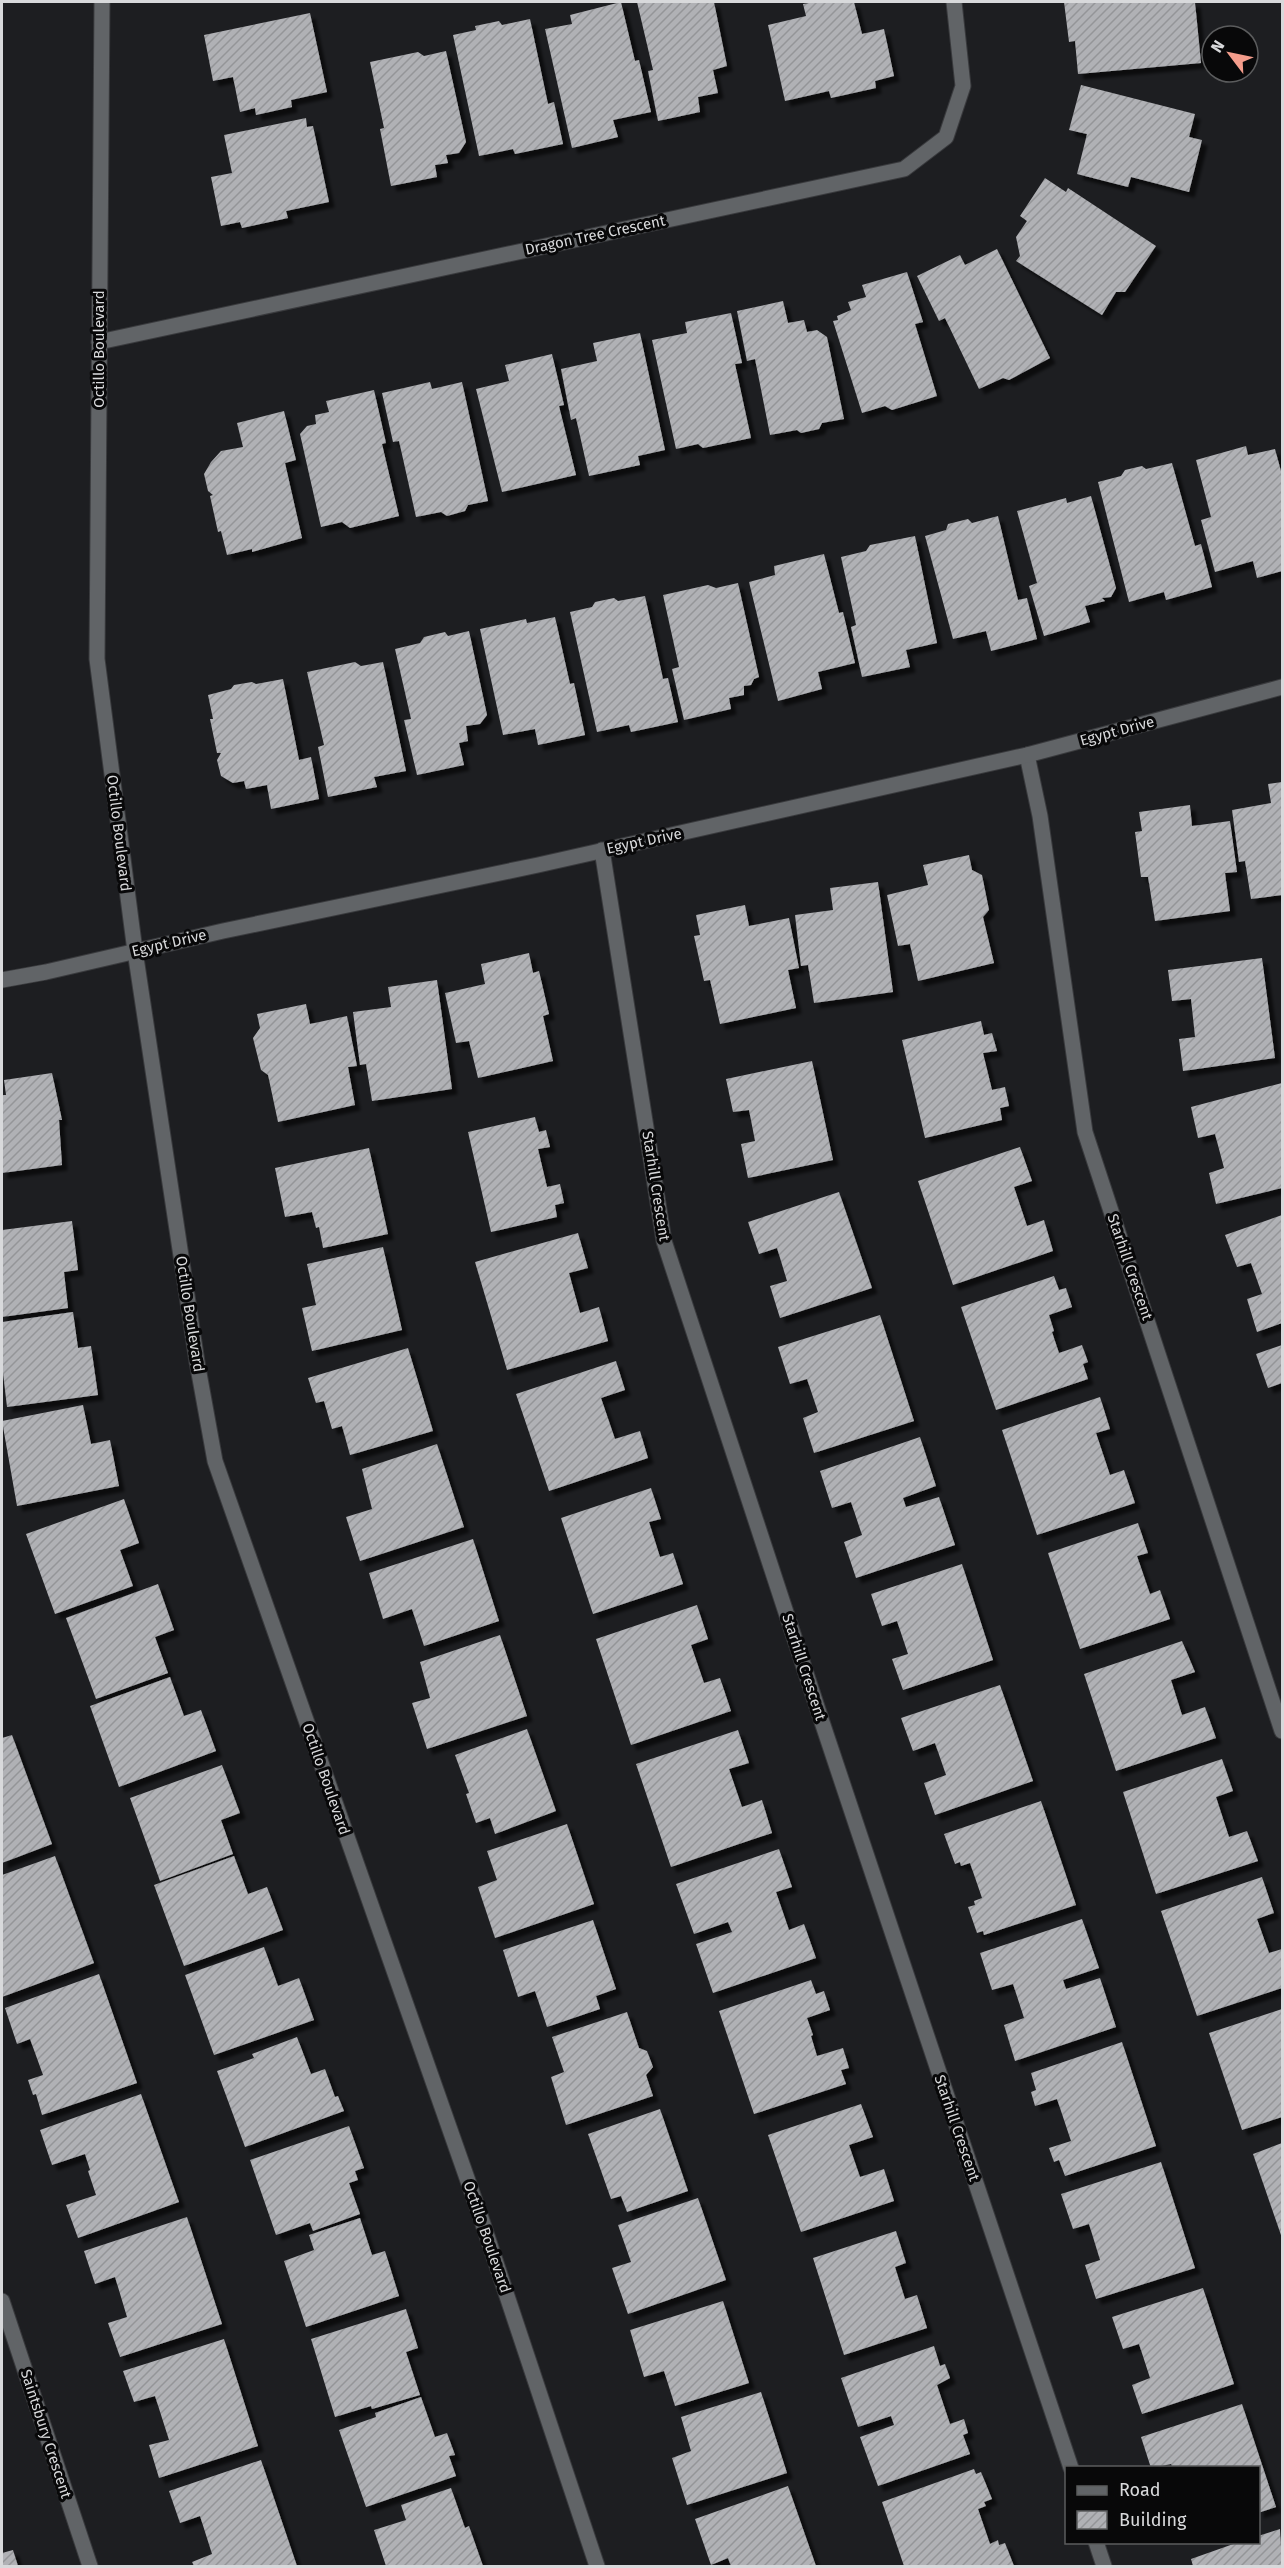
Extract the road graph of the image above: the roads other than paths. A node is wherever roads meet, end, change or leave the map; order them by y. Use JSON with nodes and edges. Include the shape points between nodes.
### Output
{"nodes":[{"id":1,"x":102,"y":2,"type":"edge"},
{"id":2,"x":954,"y":2,"type":"edge"},
{"id":3,"x":99,"y":342,"type":"junction"},
{"id":4,"x":1282,"y":687,"type":"edge"},
{"id":5,"x":1027,"y":755,"type":"junction"},
{"id":6,"x":602,"y":850,"type":"junction"},
{"id":7,"x":135,"y":951,"type":"junction"},
{"id":8,"x":2,"y":980,"type":"edge"},
{"id":9,"x":1282,"y":1731,"type":"edge"},
{"id":10,"x":2,"y":2301,"type":"edge"},
{"id":11,"x":1070,"y":2466,"type":"edge"},
{"id":12,"x":1097,"y":2544,"type":"edge"},
{"id":13,"x":90,"y":2566,"type":"edge"},
{"id":14,"x":597,"y":2566,"type":"edge"},
{"id":15,"x":1104,"y":2566,"type":"edge"}],
"edges":[{"from":1,"to":3,"type":"street","name":"Octillo Boulevard"},
{"from":2,"to":3,"type":"street","name":"Dragon Tree Crescent","via":[[963,86],[946,137],[904,169]]},
{"from":3,"to":7,"type":"street","name":"Octillo Boulevard","via":[[97,659]]},
{"from":4,"to":5,"type":"street","name":"Egypt Drive"},
{"from":5,"to":6,"type":"street","name":"Egypt Drive"},
{"from":5,"to":9,"type":"street","name":"Starhill Crescent","via":[[1040,816],[1085,1132]]},
{"from":6,"to":7,"type":"street","name":"Egypt Drive"},
{"from":6,"to":11,"type":"street","name":"Starhill Crescent","via":[[664,1241]]},
{"from":7,"to":8,"type":"street","name":"Egypt Drive"},
{"from":7,"to":14,"type":"street","name":"Octillo Boulevard","via":[[214,1461],[482,2218]]},
{"from":10,"to":13,"type":"street","name":"Saintsbury Crescent"},
{"from":12,"to":15,"type":"street"}]}
